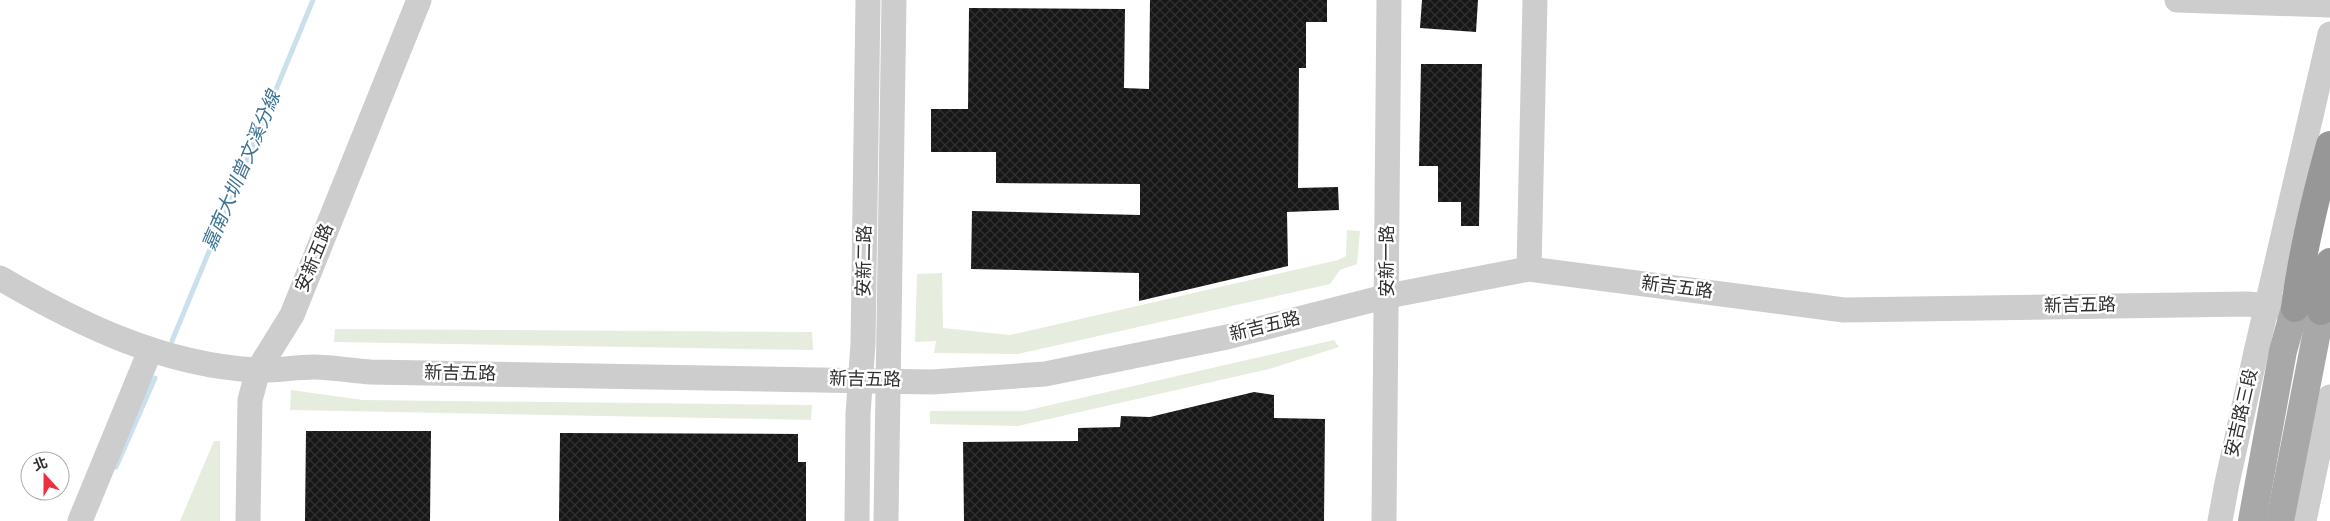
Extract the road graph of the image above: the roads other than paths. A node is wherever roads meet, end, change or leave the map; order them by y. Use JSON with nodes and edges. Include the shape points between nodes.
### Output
{"nodes":[{"id":1,"x":419,"y":0,"type":"edge"},
{"id":2,"x":868,"y":0,"type":"edge"},
{"id":3,"x":894,"y":0,"type":"edge"},
{"id":4,"x":1389,"y":0,"type":"edge"},
{"id":5,"x":1534,"y":0,"type":"edge"},
{"id":6,"x":2177,"y":0,"type":"edge"},
{"id":7,"x":2330,"y":5,"type":"edge"},
{"id":8,"x":2330,"y":34,"type":"edge"},
{"id":9,"x":2330,"y":145,"type":"edge"},
{"id":10,"x":2330,"y":262,"type":"edge"},
{"id":11,"x":1529,"y":269,"type":"junction"},
{"id":12,"x":0,"y":278,"type":"edge"},
{"id":13,"x":1388,"y":296,"type":"junction"},
{"id":14,"x":2268,"y":306,"type":"junction"},
{"id":15,"x":2295,"y":308,"type":"junction"},
{"id":16,"x":2326,"y":311,"type":"edge"},
{"id":17,"x":150,"y":351,"type":"junction"},
{"id":18,"x":258,"y":370,"type":"junction"},
{"id":19,"x":861,"y":380,"type":"junction"},
{"id":20,"x":888,"y":381,"type":"junction"},
{"id":21,"x":2330,"y":397,"type":"edge"},
{"id":22,"x":80,"y":521,"type":"edge"},
{"id":23,"x":248,"y":521,"type":"edge"},
{"id":24,"x":856,"y":521,"type":"edge"},
{"id":25,"x":886,"y":521,"type":"edge"},
{"id":26,"x":1384,"y":521,"type":"edge"},
{"id":27,"x":2220,"y":521,"type":"edge"},
{"id":28,"x":2252,"y":521,"type":"edge"},
{"id":29,"x":2280,"y":521,"type":"edge"},
{"id":30,"x":2304,"y":521,"type":"edge"}],
"edges":[{"from":1,"to":18,"type":"street","name":"安新五路","via":[[292,315]]},
{"from":2,"to":19,"type":"street","name":"安新二路"},
{"from":3,"to":20,"type":"street","name":"安新二路"},
{"from":4,"to":13,"type":"street","name":"安新一路"},
{"from":5,"to":11,"type":"street"},
{"from":6,"to":7,"type":"street"},
{"from":8,"to":14,"type":"street","name":"安吉路三段"},
{"from":9,"to":15,"type":"highway","via":[[2311,215]]},
{"from":10,"to":16,"type":"highway"},
{"from":11,"to":13,"type":"street","name":"新吉五路"},
{"from":11,"to":14,"type":"street","name":"新吉五路","via":[[1844,310]]},
{"from":12,"to":17,"type":"street","name":"新吉五路","via":[[34,298]]},
{"from":13,"to":20,"type":"street","name":"新吉五路","via":[[1227,337],[1045,374],[932,382]]},
{"from":13,"to":26,"type":"street","name":"安新一路"},
{"from":14,"to":15,"type":"street","name":"新吉五路"},
{"from":14,"to":27,"type":"street","name":"安吉路三段"},
{"from":15,"to":16,"type":"street","name":"新吉五路"},
{"from":15,"to":28,"type":"main road","name":"安吉路三段","via":[[2283,351]]},
{"from":16,"to":29,"type":"main road"},
{"from":17,"to":18,"type":"street","name":"新吉五路","via":[[188,362]]},
{"from":17,"to":22,"type":"street"},
{"from":18,"to":19,"type":"street","name":"新吉五路","via":[[315,367],[371,372]]},
{"from":18,"to":23,"type":"street","name":"安新五路","via":[[250,400]]},
{"from":19,"to":20,"type":"street","name":"新吉五路"},
{"from":19,"to":24,"type":"street","name":"安新二路"},
{"from":20,"to":25,"type":"street","name":"安新二路"},
{"from":21,"to":30,"type":"street"}]}
